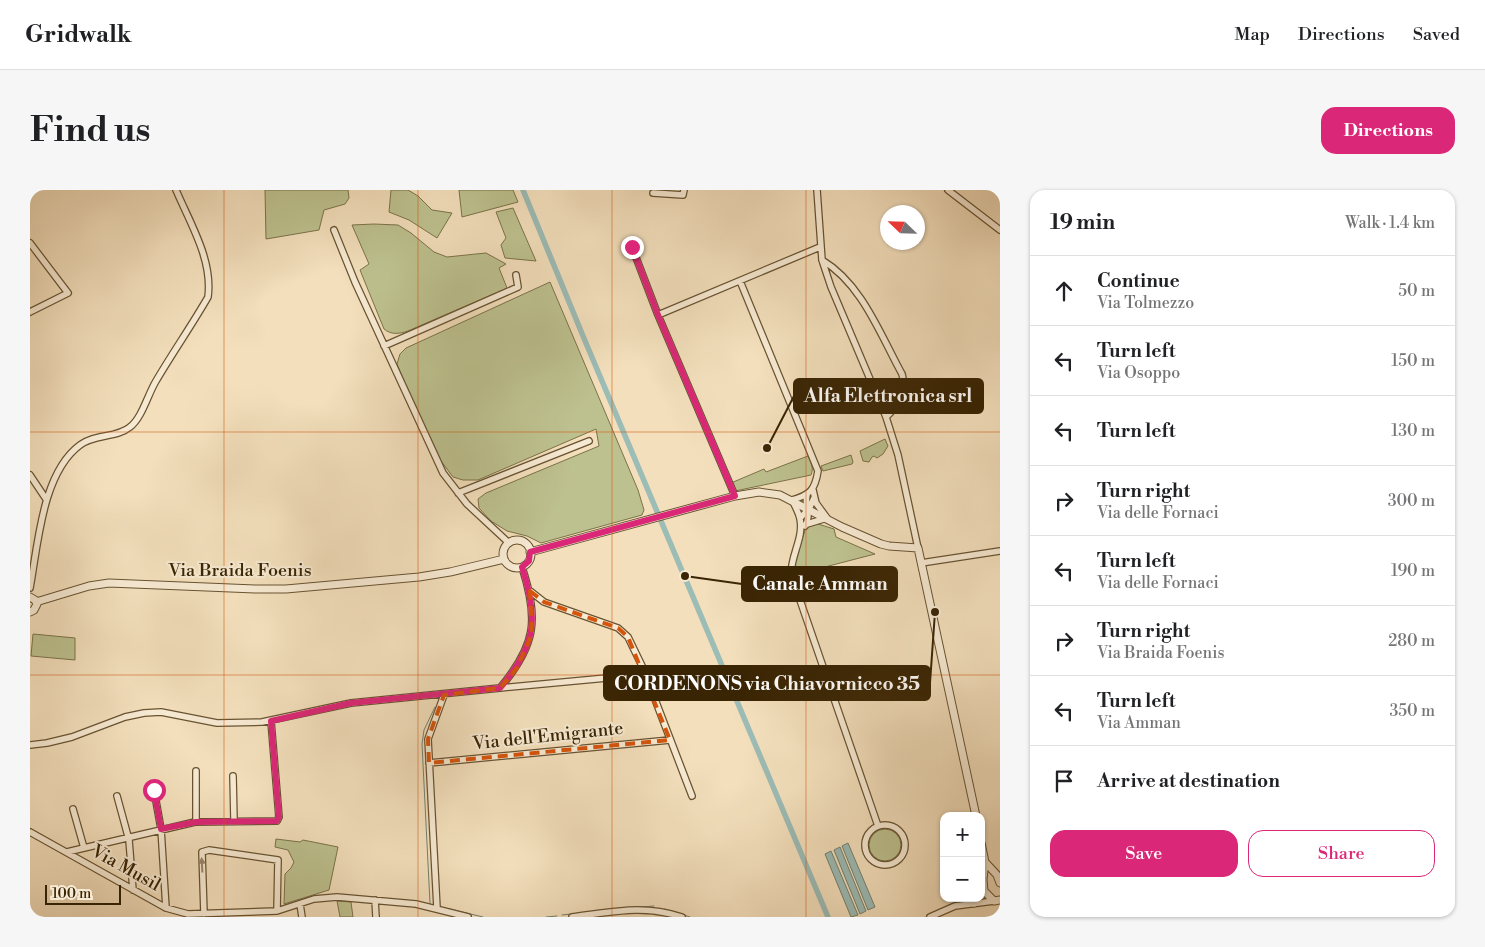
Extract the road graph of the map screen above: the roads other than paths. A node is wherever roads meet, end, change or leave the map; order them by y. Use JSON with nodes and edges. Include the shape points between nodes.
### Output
{"nodes":[{"id":1,"x":176,"y":190,"type":"edge"},
{"id":2,"x":684,"y":190,"type":"edge"},
{"id":3,"x":817,"y":190,"type":"edge"},
{"id":4,"x":948,"y":190,"type":"edge"},
{"id":5,"x":653,"y":193,"type":"dead end"},
{"id":6,"x":334,"y":230,"type":"dead end"},
{"id":7,"x":1000,"y":230,"type":"edge"},
{"id":8,"x":30,"y":243,"type":"edge"},
{"id":9,"x":632,"y":247,"type":"dead end"},
{"id":10,"x":820,"y":247,"type":"junction"},
{"id":11,"x":822,"y":260,"type":"junction"},
{"id":12,"x":516,"y":275,"type":"dead end"},
{"id":13,"x":740,"y":281,"type":"junction"},
{"id":14,"x":30,"y":312,"type":"edge"},
{"id":15,"x":658,"y":315,"type":"junction"},
{"id":16,"x":384,"y":346,"type":"junction"},
{"id":17,"x":886,"y":417,"type":"junction"},
{"id":18,"x":589,"y":441,"type":"dead end"},
{"id":19,"x":30,"y":475,"type":"edge"},
{"id":20,"x":813,"y":490,"type":"junction"},
{"id":21,"x":458,"y":493,"type":"junction"},
{"id":22,"x":807,"y":495,"type":"junction"},
{"id":23,"x":735,"y":496,"type":"junction"},
{"id":24,"x":814,"y":498,"type":"junction"},
{"id":25,"x":46,"y":499,"type":"junction"},
{"id":26,"x":792,"y":500,"type":"junction"},
{"id":27,"x":809,"y":509,"type":"junction"},
{"id":28,"x":800,"y":518,"type":"junction"},
{"id":29,"x":827,"y":518,"type":"junction"},
{"id":30,"x":807,"y":524,"type":"junction"},
{"id":31,"x":801,"y":529,"type":"junction"},
{"id":32,"x":509,"y":543,"type":"junction"},
{"id":33,"x":918,"y":548,"type":"junction"},
{"id":34,"x":1000,"y":551,"type":"edge"},
{"id":35,"x":530,"y":552,"type":"junction"},
{"id":36,"x":504,"y":559,"type":"junction"},
{"id":37,"x":921,"y":563,"type":"junction"},
{"id":38,"x":522,"y":567,"type":"junction"},
{"id":39,"x":30,"y":588,"type":"edge"},
{"id":40,"x":530,"y":592,"type":"junction"},
{"id":41,"x":33,"y":600,"type":"edge"},
{"id":42,"x":30,"y":612,"type":"edge"},
{"id":43,"x":642,"y":668,"type":"junction"},
{"id":44,"x":500,"y":688,"type":"junction"},
{"id":45,"x":444,"y":694,"type":"junction"},
{"id":46,"x":271,"y":721,"type":"junction"},
{"id":47,"x":670,"y":740,"type":"junction"},
{"id":48,"x":30,"y":745,"type":"edge"},
{"id":49,"x":429,"y":763,"type":"junction"},
{"id":50,"x":196,"y":771,"type":"dead end"},
{"id":51,"x":233,"y":776,"type":"dead end"},
{"id":52,"x":154,"y":790,"type":"dead end"},
{"id":53,"x":117,"y":796,"type":"dead end"},
{"id":54,"x":692,"y":796,"type":"dead end"},
{"id":55,"x":73,"y":809,"type":"dead end"},
{"id":56,"x":975,"y":812,"type":"edge"},
{"id":57,"x":234,"y":821,"type":"junction"},
{"id":58,"x":196,"y":822,"type":"junction"},
{"id":59,"x":878,"y":826,"type":"junction"},
{"id":60,"x":161,"y":829,"type":"junction"},
{"id":61,"x":30,"y":832,"type":"edge"},
{"id":62,"x":128,"y":837,"type":"junction"},
{"id":63,"x":84,"y":848,"type":"junction"},
{"id":64,"x":67,"y":852,"type":"junction"},
{"id":65,"x":985,"y":862,"type":"edge"},
{"id":66,"x":1000,"y":883,"type":"edge"},
{"id":67,"x":133,"y":890,"type":"junction"},
{"id":68,"x":985,"y":894,"type":"edge"},
{"id":69,"x":375,"y":900,"type":"junction"},
{"id":70,"x":997,"y":901,"type":"edge"},
{"id":71,"x":970,"y":902,"type":"edge"},
{"id":72,"x":300,"y":904,"type":"junction"},
{"id":73,"x":166,"y":908,"type":"junction"},
{"id":74,"x":437,"y":908,"type":"junction"},
{"id":75,"x":947,"y":909,"type":"junction"},
{"id":76,"x":277,"y":911,"type":"junction"},
{"id":77,"x":182,"y":913,"type":"junction"},
{"id":78,"x":204,"y":914,"type":"junction"},
{"id":79,"x":174,"y":917,"type":"edge"},
{"id":80,"x":302,"y":917,"type":"edge"},
{"id":81,"x":376,"y":917,"type":"edge"},
{"id":82,"x":468,"y":917,"type":"edge"},
{"id":83,"x":572,"y":917,"type":"edge"},
{"id":84,"x":682,"y":917,"type":"edge"},
{"id":85,"x":930,"y":917,"type":"edge"},
{"id":86,"x":946,"y":917,"type":"edge"}],
"edges":[{"from":1,"to":25,"type":"street","via":[[208,270],[208,297],[130,428],[82,444],[73,451]]},
{"from":2,"to":5,"type":"street","via":[[683,195]]},
{"from":3,"to":10,"type":"street"},
{"from":4,"to":7,"type":"street"},
{"from":6,"to":16,"type":"street"},
{"from":8,"to":14,"type":"street","via":[[68,293]]},
{"from":9,"to":15,"type":"street"},
{"from":10,"to":11,"type":"street"},
{"from":10,"to":13,"type":"street"},
{"from":11,"to":17,"type":"street"},
{"from":11,"to":17,"type":"street","via":[[856,290],[902,374],[899,397]]},
{"from":12,"to":16,"type":"street","via":[[518,287]]},
{"from":13,"to":15,"type":"street"},
{"from":13,"to":20,"type":"street","via":[[818,471]]},
{"from":15,"to":23,"type":"street"},
{"from":16,"to":21,"type":"street","via":[[443,473]]},
{"from":17,"to":33,"type":"street","via":[[898,455]]},
{"from":18,"to":21,"type":"street"},
{"from":19,"to":25,"type":"street"},
{"from":20,"to":22,"type":"street"},
{"from":20,"to":24,"type":"street"},
{"from":21,"to":32,"type":"street"},
{"from":22,"to":26,"type":"street"},
{"from":22,"to":27,"type":"street","via":[[805,502]]},
{"from":23,"to":26,"type":"street","via":[[766,492]]},
{"from":23,"to":35,"type":"street"},
{"from":24,"to":27,"type":"street"},
{"from":24,"to":29,"type":"street"},
{"from":25,"to":39,"type":"street"},
{"from":26,"to":27,"type":"street"},
{"from":26,"to":28,"type":"street"},
{"from":27,"to":28,"type":"street"},
{"from":27,"to":29,"type":"street"},
{"from":27,"to":30,"type":"street"},
{"from":28,"to":31,"type":"street"},
{"from":29,"to":30,"type":"street"},
{"from":29,"to":33,"type":"street","via":[[881,544]]},
{"from":30,"to":31,"type":"street"},
{"from":31,"to":59,"type":"street","via":[[791,574]]},
{"from":32,"to":35,"type":"street","via":[[521,541]]},
{"from":32,"to":36,"type":"street","via":[[503,551]]},
{"from":33,"to":37,"type":"street"},
{"from":34,"to":37,"type":"street"},
{"from":35,"to":38,"type":"street","via":[[529,561]]},
{"from":36,"to":38,"type":"street","via":[[509,566]]},
{"from":36,"to":41,"type":"street","name":"Via Braida Foenis","via":[[418,577],[286,589],[109,583]]},
{"from":37,"to":56,"type":"street"},
{"from":38,"to":40,"type":"street"},
{"from":40,"to":43,"type":"street","via":[[544,602],[618,628],[628,637]]},
{"from":40,"to":44,"type":"street","via":[[532,634],[517,668]]},
{"from":41,"to":42,"type":"street","via":[[36,608]]},
{"from":43,"to":44,"type":"street","via":[[628,676]]},
{"from":43,"to":47,"type":"street"},
{"from":44,"to":45,"type":"street"},
{"from":45,"to":46,"type":"street","via":[[351,703]]},
{"from":45,"to":49,"type":"street","via":[[428,739]]},
{"from":46,"to":48,"type":"street","via":[[217,723],[160,712],[144,713],[72,737]]},
{"from":46,"to":57,"type":"street","via":[[279,817],[277,821]]},
{"from":47,"to":49,"type":"street","name":"Via dell'Emigrante"},
{"from":47,"to":54,"type":"street"},
{"from":49,"to":74,"type":"street"},
{"from":50,"to":58,"type":"street"},
{"from":51,"to":57,"type":"street"},
{"from":52,"to":60,"type":"street"},
{"from":53,"to":62,"type":"street"},
{"from":55,"to":63,"type":"street"},
{"from":57,"to":58,"type":"street"},
{"from":58,"to":60,"type":"street"},
{"from":59,"to":59,"type":"street","via":[[867,835],[865,851],[876,863],[891,864],[903,854],[903,838],[893,827]]},
{"from":60,"to":62,"type":"street"},
{"from":60,"to":73,"type":"street"},
{"from":61,"to":64,"type":"street","name":"Via Musil"},
{"from":62,"to":63,"type":"street"},
{"from":62,"to":67,"type":"street"},
{"from":63,"to":64,"type":"street"},
{"from":64,"to":67,"type":"street","name":"Via Musil"},
{"from":65,"to":66,"type":"street"},
{"from":67,"to":73,"type":"street","name":"Via Musil"},
{"from":68,"to":70,"type":"street"},
{"from":69,"to":72,"type":"street","name":"Via Musil","via":[[328,897]]},
{"from":69,"to":74,"type":"street","name":"Via Musil"},
{"from":69,"to":81,"type":"street"},
{"from":71,"to":75,"type":"street"},
{"from":72,"to":76,"type":"street","name":"Via Musil"},
{"from":72,"to":80,"type":"street"},
{"from":73,"to":77,"type":"street","name":"Via Musil"},
{"from":74,"to":82,"type":"street","name":"Via Musil"},
{"from":75,"to":85,"type":"street"},
{"from":75,"to":86,"type":"street"},
{"from":76,"to":78,"type":"street","name":"Via Musil"},
{"from":78,"to":76,"type":"street","one_way":true,"via":[[202,852],[209,850],[278,860]]},
{"from":77,"to":78,"type":"street","name":"Via Musil"},
{"from":77,"to":79,"type":"street"},
{"from":83,"to":84,"type":"street","via":[[642,909],[665,911]]}]}
